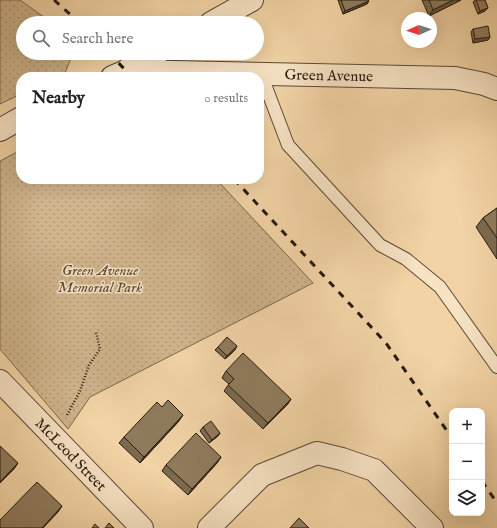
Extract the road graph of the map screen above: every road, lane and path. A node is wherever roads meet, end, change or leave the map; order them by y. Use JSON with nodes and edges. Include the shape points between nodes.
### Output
{"nodes":[{"id":1,"x":252,"y":0,"type":"edge"},
{"id":2,"x":223,"y":16,"type":"edge"},
{"id":3,"x":145,"y":60,"type":"edge"},
{"id":4,"x":123,"y":72,"type":"edge"},
{"id":5,"x":264,"y":74,"type":"edge"},
{"id":6,"x":264,"y":82,"type":"edge"},
{"id":7,"x":497,"y":89,"type":"edge"},
{"id":8,"x":16,"y":121,"type":"edge"},
{"id":9,"x":0,"y":130,"type":"edge"},
{"id":10,"x":96,"y":332,"type":"dead end"},
{"id":11,"x":497,"y":366,"type":"edge"},
{"id":12,"x":0,"y":381,"type":"edge"},
{"id":13,"x":54,"y":438,"type":"junction"},
{"id":14,"x":142,"y":528,"type":"edge"},
{"id":15,"x":210,"y":528,"type":"edge"},
{"id":16,"x":432,"y":528,"type":"edge"}],
"edges":[{"from":1,"to":2,"type":"street"},
{"from":3,"to":4,"type":"street"},
{"from":5,"to":7,"type":"street","name":"Green Avenue","via":[[455,78]]},
{"from":6,"to":11,"type":"lane","via":[[288,145],[380,245],[406,259],[440,287]]},
{"from":8,"to":9,"type":"street"},
{"from":10,"to":13,"type":"path","via":[[100,349]]},
{"from":12,"to":13,"type":"street","name":"McLeod Street"},
{"from":13,"to":14,"type":"street","name":"McLeod Street"},
{"from":15,"to":16,"type":"street","via":[[262,475],[317,453],[374,470]]}]}
